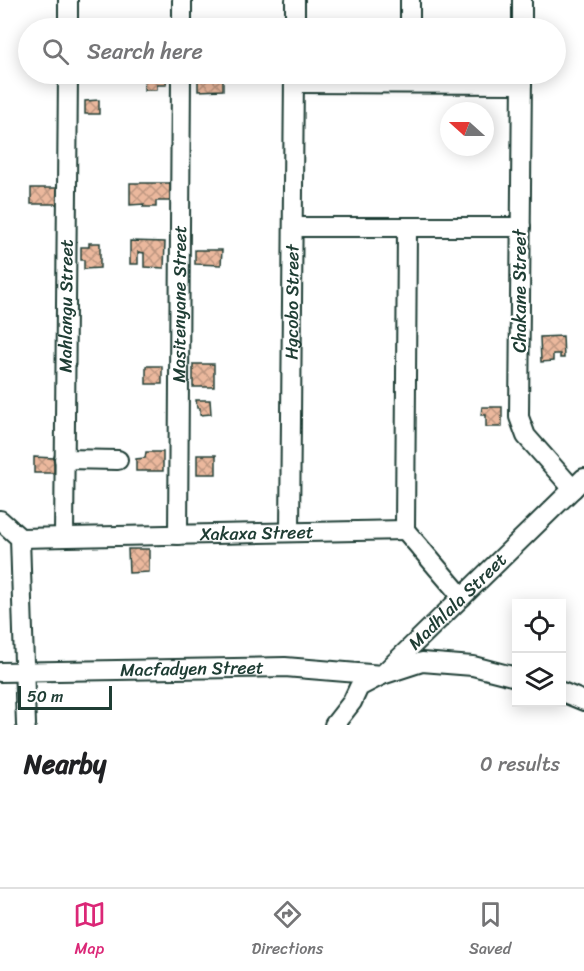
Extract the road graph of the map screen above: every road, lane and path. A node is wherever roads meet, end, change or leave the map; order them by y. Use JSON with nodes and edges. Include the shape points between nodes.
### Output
{"nodes":[{"id":1,"x":68,"y":0,"type":"edge"},
{"id":2,"x":182,"y":0,"type":"edge"},
{"id":3,"x":295,"y":0,"type":"edge"},
{"id":4,"x":410,"y":0,"type":"edge"},
{"id":5,"x":522,"y":0,"type":"edge"},
{"id":6,"x":68,"y":18,"type":"edge"},
{"id":7,"x":182,"y":18,"type":"edge"},
{"id":8,"x":295,"y":18,"type":"edge"},
{"id":9,"x":410,"y":18,"type":"edge"},
{"id":10,"x":522,"y":18,"type":"edge"},
{"id":11,"x":68,"y":84,"type":"edge"},
{"id":12,"x":181,"y":84,"type":"edge"},
{"id":13,"x":294,"y":84,"type":"edge"},
{"id":14,"x":522,"y":84,"type":"edge"},
{"id":15,"x":293,"y":227,"type":"junction"},
{"id":16,"x":407,"y":227,"type":"junction"},
{"id":17,"x":521,"y":227,"type":"junction"},
{"id":18,"x":64,"y":459,"type":"junction"},
{"id":19,"x":118,"y":460,"type":"dead end"},
{"id":20,"x":580,"y":485,"type":"edge"},
{"id":21,"x":0,"y":520,"type":"edge"},
{"id":22,"x":405,"y":530,"type":"junction"},
{"id":23,"x":290,"y":532,"type":"junction"},
{"id":24,"x":178,"y":535,"type":"junction"},
{"id":25,"x":64,"y":537,"type":"junction"},
{"id":26,"x":20,"y":538,"type":"junction"},
{"id":27,"x":462,"y":597,"type":"junction"},
{"id":28,"x":0,"y":672,"type":"edge"},
{"id":29,"x":24,"y":672,"type":"junction"},
{"id":30,"x":382,"y":675,"type":"junction"},
{"id":31,"x":512,"y":675,"type":"edge"},
{"id":32,"x":566,"y":694,"type":"edge"},
{"id":33,"x":584,"y":701,"type":"edge"},
{"id":34,"x":26,"y":725,"type":"edge"},
{"id":35,"x":334,"y":725,"type":"edge"}],
"edges":[{"from":1,"to":6,"type":"street"},
{"from":2,"to":7,"type":"street"},
{"from":3,"to":8,"type":"street"},
{"from":4,"to":9,"type":"street"},
{"from":5,"to":10,"type":"street"},
{"from":11,"to":18,"type":"street","name":"Mahlangu Street"},
{"from":12,"to":24,"type":"street","name":"Masitenyane Street"},
{"from":13,"to":15,"type":"street","name":"Hgcobo Street"},
{"from":14,"to":17,"type":"street","name":"Chakane Street"},
{"from":15,"to":16,"type":"street"},
{"from":15,"to":23,"type":"street","name":"Hgcobo Street"},
{"from":16,"to":17,"type":"street"},
{"from":16,"to":22,"type":"street"},
{"from":17,"to":20,"type":"street","name":"Chakane Street","via":[[519,417],[526,436]]},
{"from":18,"to":19,"type":"street"},
{"from":18,"to":25,"type":"street","name":"Mahlangu Street"},
{"from":20,"to":27,"type":"street","name":"Madhlala Street"},
{"from":21,"to":26,"type":"street"},
{"from":22,"to":23,"type":"street","name":"Xakaxa Street"},
{"from":22,"to":27,"type":"street"},
{"from":23,"to":24,"type":"street","name":"Xakaxa Street"},
{"from":24,"to":25,"type":"street","name":"Xakaxa Street"},
{"from":25,"to":26,"type":"street","name":"Xakaxa Street"},
{"from":26,"to":29,"type":"street"},
{"from":27,"to":30,"type":"street","name":"Madhlala Street"},
{"from":28,"to":29,"type":"street","name":"Macfadyen Street"},
{"from":29,"to":30,"type":"street","name":"Macfadyen Street","via":[[285,667]]},
{"from":29,"to":34,"type":"street"},
{"from":30,"to":31,"type":"street","via":[[422,662],[472,666]]},
{"from":30,"to":35,"type":"street","name":"Madhlala Street","via":[[359,687]]},
{"from":32,"to":33,"type":"street"}]}
